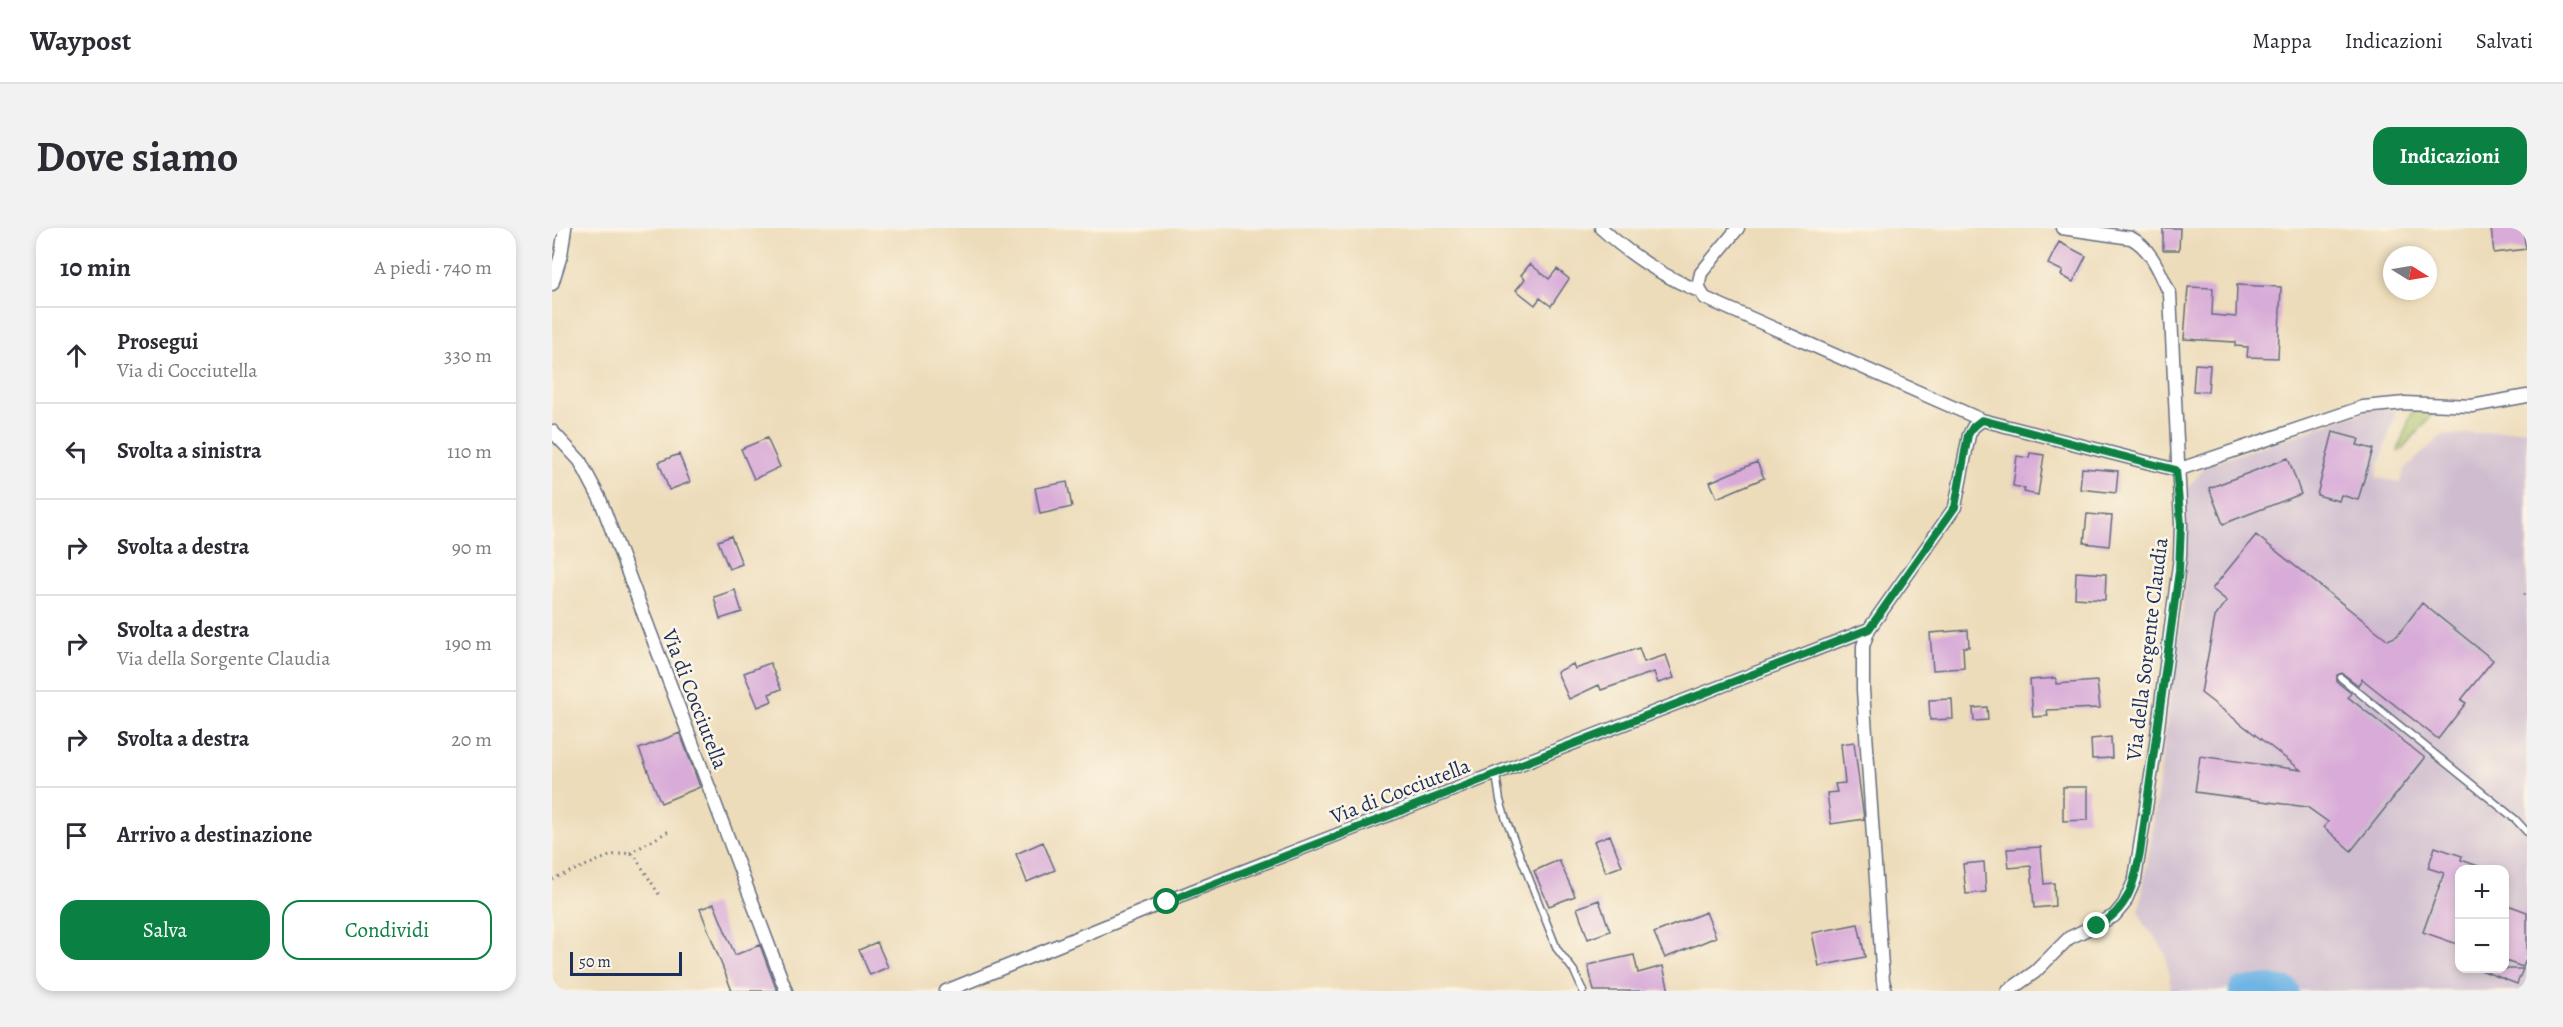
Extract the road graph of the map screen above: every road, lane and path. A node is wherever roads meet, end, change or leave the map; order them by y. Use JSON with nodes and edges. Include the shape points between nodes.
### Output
{"nodes":[{"id":1,"x":565,"y":228,"type":"edge"},
{"id":2,"x":1601,"y":228,"type":"edge"},
{"id":3,"x":1738,"y":228,"type":"edge"},
{"id":4,"x":2062,"y":228,"type":"edge"},
{"id":5,"x":555,"y":263,"type":"edge"},
{"id":6,"x":552,"y":284,"type":"edge"},
{"id":7,"x":1699,"y":291,"type":"junction"},
{"id":8,"x":2527,"y":396,"type":"edge"},
{"id":9,"x":1982,"y":420,"type":"junction"},
{"id":10,"x":552,"y":431,"type":"edge"},
{"id":11,"x":2176,"y":470,"type":"junction"},
{"id":12,"x":1869,"y":629,"type":"junction"},
{"id":13,"x":2341,"y":678,"type":"dead end"},
{"id":14,"x":1496,"y":775,"type":"junction"},
{"id":15,"x":669,"y":831,"type":"dead end"},
{"id":16,"x":2527,"y":832,"type":"edge"},
{"id":17,"x":630,"y":853,"type":"junction"},
{"id":18,"x":552,"y":879,"type":"edge"},
{"id":19,"x":660,"y":896,"type":"dead end"},
{"id":20,"x":786,"y":991,"type":"edge"},
{"id":21,"x":946,"y":991,"type":"edge"},
{"id":22,"x":1583,"y":991,"type":"edge"},
{"id":23,"x":1886,"y":991,"type":"edge"},
{"id":24,"x":2008,"y":991,"type":"edge"}],
"edges":[{"from":1,"to":5,"type":"street"},
{"from":2,"to":7,"type":"street","via":[[1624,249],[1672,280]]},
{"from":3,"to":7,"type":"street","via":[[1701,273]]},
{"from":4,"to":11,"type":"street","name":"Via della Sorgente Claudia","via":[[2131,238],[2147,250],[2163,278],[2171,300]]},
{"from":5,"to":6,"type":"street"},
{"from":7,"to":9,"type":"street","via":[[1714,304]]},
{"from":8,"to":11,"type":"street","via":[[2472,406],[2405,403],[2363,407]]},
{"from":9,"to":11,"type":"street"},
{"from":9,"to":12,"type":"street","via":[[1968,435],[1955,507]]},
{"from":10,"to":20,"type":"street","name":"Via di Cocciutella","via":[[580,461],[600,499]]},
{"from":11,"to":24,"type":"street","name":"Via della Sorgente Claudia","via":[[2181,537],[2176,596],[2133,886],[2124,904],[2109,920],[2069,938],[2035,972]]},
{"from":12,"to":14,"type":"street","name":"Via di Cocciutella"},
{"from":12,"to":23,"type":"street","via":[[1863,646],[1863,690]]},
{"from":13,"to":16,"type":"lane"},
{"from":14,"to":21,"type":"street","name":"Via di Cocciutella","via":[[1192,891]]},
{"from":14,"to":22,"type":"lane","via":[[1503,810],[1553,940]]},
{"from":15,"to":17,"type":"path"},
{"from":17,"to":18,"type":"path","via":[[612,855]]},
{"from":17,"to":19,"type":"path"}]}
